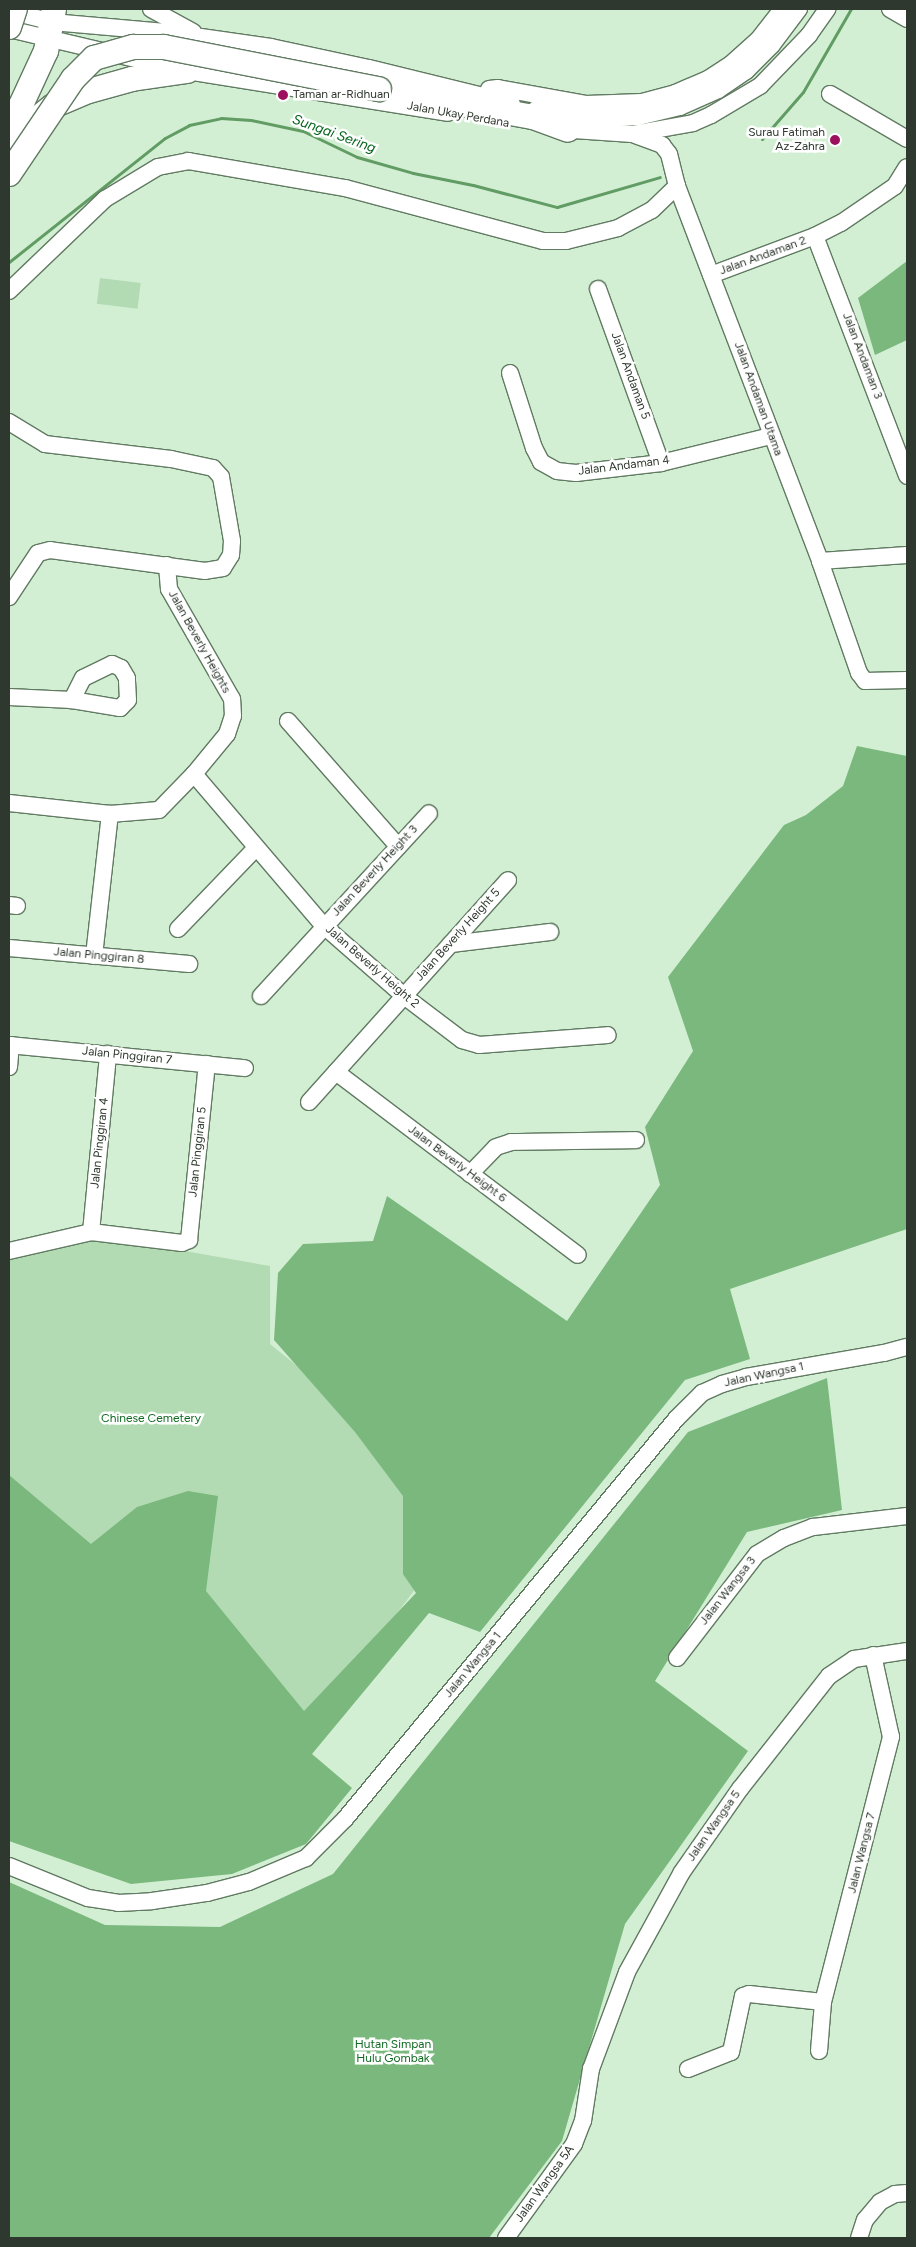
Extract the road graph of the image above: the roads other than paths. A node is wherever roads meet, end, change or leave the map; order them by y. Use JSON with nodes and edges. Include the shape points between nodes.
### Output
{"nodes":[{"id":1,"x":15,"y":9,"type":"edge"},
{"id":2,"x":151,"y":9,"type":"edge"},
{"id":3,"x":782,"y":9,"type":"edge"},
{"id":4,"x":799,"y":9,"type":"edge"},
{"id":5,"x":816,"y":9,"type":"edge"},
{"id":6,"x":827,"y":9,"type":"edge"},
{"id":7,"x":890,"y":9,"type":"edge"},
{"id":8,"x":9,"y":11,"type":"edge"},
{"id":9,"x":907,"y":19,"type":"edge"},
{"id":10,"x":52,"y":23,"type":"edge"},
{"id":11,"x":9,"y":28,"type":"edge"},
{"id":12,"x":203,"y":38,"type":"junction"},
{"id":13,"x":798,"y":45,"type":"junction"},
{"id":14,"x":187,"y":71,"type":"junction"},
{"id":15,"x":470,"y":91,"type":"junction"},
{"id":16,"x":830,"y":94,"type":"dead end"},
{"id":17,"x":9,"y":123,"type":"edge"},
{"id":18,"x":693,"y":123,"type":"junction"},
{"id":19,"x":568,"y":130,"type":"junction"},
{"id":20,"x":632,"y":134,"type":"junction"},
{"id":21,"x":907,"y":139,"type":"edge"},
{"id":22,"x":9,"y":141,"type":"edge"},
{"id":23,"x":669,"y":154,"type":"junction"},
{"id":24,"x":907,"y":167,"type":"edge"},
{"id":25,"x":9,"y":174,"type":"edge"},
{"id":26,"x":677,"y":186,"type":"junction"},
{"id":27,"x":815,"y":236,"type":"junction"},
{"id":28,"x":711,"y":275,"type":"junction"},
{"id":29,"x":598,"y":289,"type":"dead end"},
{"id":30,"x":9,"y":291,"type":"edge"},
{"id":31,"x":510,"y":373,"type":"dead end"},
{"id":32,"x":9,"y":422,"type":"edge"},
{"id":33,"x":771,"y":436,"type":"junction"},
{"id":34,"x":662,"y":463,"type":"junction"},
{"id":35,"x":907,"y":476,"type":"edge"},
{"id":36,"x":907,"y":555,"type":"edge"},
{"id":37,"x":820,"y":561,"type":"junction"},
{"id":38,"x":167,"y":565,"type":"junction"},
{"id":39,"x":9,"y":597,"type":"edge"},
{"id":40,"x":907,"y":680,"type":"edge"},
{"id":41,"x":9,"y":697,"type":"edge"},
{"id":42,"x":72,"y":700,"type":"dead end"},
{"id":43,"x":288,"y":721,"type":"dead end"},
{"id":44,"x":194,"y":774,"type":"junction"},
{"id":45,"x":9,"y":803,"type":"edge"},
{"id":46,"x":429,"y":812,"type":"dead end"},
{"id":47,"x":110,"y":814,"type":"junction"},
{"id":48,"x":398,"y":846,"type":"junction"},
{"id":49,"x":256,"y":848,"type":"junction"},
{"id":50,"x":508,"y":880,"type":"dead end"},
{"id":51,"x":324,"y":926,"type":"junction"},
{"id":52,"x":178,"y":929,"type":"dead end"},
{"id":53,"x":550,"y":932,"type":"dead end"},
{"id":54,"x":450,"y":944,"type":"junction"},
{"id":55,"x":9,"y":948,"type":"edge"},
{"id":56,"x":94,"y":956,"type":"junction"},
{"id":57,"x":189,"y":964,"type":"dead end"},
{"id":58,"x":261,"y":996,"type":"dead end"},
{"id":59,"x":404,"y":996,"type":"junction"},
{"id":60,"x":608,"y":1035,"type":"dead end"},
{"id":61,"x":10,"y":1045,"type":"edge"},
{"id":62,"x":108,"y":1054,"type":"junction"},
{"id":63,"x":206,"y":1064,"type":"junction"},
{"id":64,"x":9,"y":1067,"type":"edge"},
{"id":65,"x":245,"y":1068,"type":"dead end"},
{"id":66,"x":336,"y":1072,"type":"junction"},
{"id":67,"x":309,"y":1102,"type":"dead end"},
{"id":68,"x":636,"y":1140,"type":"dead end"},
{"id":69,"x":470,"y":1174,"type":"junction"},
{"id":70,"x":91,"y":1232,"type":"junction"},
{"id":71,"x":9,"y":1251,"type":"edge"},
{"id":72,"x":578,"y":1255,"type":"dead end"},
{"id":73,"x":907,"y":1347,"type":"edge"},
{"id":74,"x":907,"y":1516,"type":"edge"},
{"id":75,"x":907,"y":1651,"type":"edge"},
{"id":76,"x":873,"y":1655,"type":"junction"},
{"id":77,"x":676,"y":1658,"type":"dead end"},
{"id":78,"x":9,"y":1866,"type":"edge"},
{"id":79,"x":823,"y":2002,"type":"junction"},
{"id":80,"x":819,"y":2051,"type":"dead end"},
{"id":81,"x":591,"y":2069,"type":"joint"},
{"id":82,"x":688,"y":2069,"type":"dead end"},
{"id":83,"x":907,"y":2193,"type":"edge"},
{"id":84,"x":506,"y":2238,"type":"edge"},
{"id":85,"x":859,"y":2238,"type":"edge"}],
"edges":[{"from":1,"to":11,"type":"highway","bridge":true},
{"from":2,"to":12,"type":"street"},
{"from":3,"to":15,"type":"street","via":[[758,40],[731,64],[708,79],[642,102],[586,104],[498,88]]},
{"from":4,"to":15,"type":"street","name":"Jalan Ukay Perdana","via":[[772,46],[746,71],[718,90],[680,107],[638,117],[601,119],[563,114]]},
{"from":5,"to":13,"type":"street"},
{"from":6,"to":13,"type":"street","name":"Jalan Ukay Perdana","via":[[810,35]]},
{"from":7,"to":9,"type":"street"},
{"from":8,"to":10,"type":"street"},
{"from":10,"to":11,"type":"street"},
{"from":10,"to":12,"type":"street","name":"Jalan Ukay Perdana","via":[[124,27]]},
{"from":10,"to":14,"type":"street","name":"Jalan Ukay Perdana"},
{"from":10,"to":17,"type":"highway","via":[[46,51]]},
{"from":12,"to":15,"type":"street","name":"Jalan Ukay Perdana","via":[[272,47]]},
{"from":13,"to":18,"type":"street","name":"Jalan Ukay Perdana","via":[[760,86]]},
{"from":14,"to":19,"type":"street","name":"Jalan Ukay Perdana","via":[[506,124]]},
{"from":14,"to":22,"type":"highway","via":[[132,79],[89,91],[53,106]]},
{"from":16,"to":21,"type":"street"},
{"from":18,"to":20,"type":"street","name":"Jalan Ukay Perdana"},
{"from":18,"to":23,"type":"street","via":[[677,134]]},
{"from":19,"to":20,"type":"street","name":"Jalan Ukay Perdana"},
{"from":19,"to":25,"type":"highway","bridge":true,"via":[[533,117],[225,57],[164,47],[134,47],[94,58],[73,79]]},
{"from":20,"to":23,"type":"street","via":[[662,145]]},
{"from":23,"to":26,"type":"street","name":"Jalan Andaman Utama"},
{"from":24,"to":27,"type":"street","name":"Jalan Andaman 2","via":[[895,186],[841,224]]},
{"from":26,"to":28,"type":"street","name":"Jalan Andaman Utama"},
{"from":26,"to":30,"type":"street","via":[[652,210],[618,228],[566,241],[543,241],[346,188],[188,162],[158,167],[105,199]]},
{"from":27,"to":28,"type":"street","name":"Jalan Andaman 2"},
{"from":27,"to":35,"type":"street","name":"Jalan Andaman 3"},
{"from":28,"to":33,"type":"street","name":"Jalan Andaman Utama"},
{"from":29,"to":34,"type":"street","name":"Jalan Andaman 5"},
{"from":31,"to":34,"type":"street","name":"Jalan Andaman 4","via":[[534,448],[541,462],[556,471],[576,472]]},
{"from":32,"to":38,"type":"street","via":[[45,444],[171,459],[213,468],[221,477],[232,541],[230,556],[223,568],[205,571]]},
{"from":33,"to":34,"type":"street","name":"Jalan Andaman 4"},
{"from":33,"to":37,"type":"street","name":"Jalan Andaman Utama"},
{"from":36,"to":37,"type":"street"},
{"from":37,"to":40,"type":"street","name":"Jalan Andaman Utama","via":[[859,673],[865,681]]},
{"from":38,"to":39,"type":"street","via":[[50,550],[38,553]]},
{"from":38,"to":44,"type":"street","name":"Jalan Beverly Heights","via":[[169,589],[232,699],[233,716],[227,734]]},
{"from":41,"to":42,"type":"street"},
{"from":43,"to":48,"type":"street"},
{"from":44,"to":47,"type":"street","name":"Jalan Beverly Heights","via":[[159,810]]},
{"from":44,"to":49,"type":"street","name":"Jalan Beverly Height 2"},
{"from":45,"to":47,"type":"street","name":"Jalan Beverly Heights"},
{"from":46,"to":48,"type":"street","name":"Jalan Beverly Height 3"},
{"from":47,"to":56,"type":"street"},
{"from":48,"to":51,"type":"street","name":"Jalan Beverly Height 3"},
{"from":49,"to":51,"type":"street","name":"Jalan Beverly Height 2"},
{"from":49,"to":52,"type":"street"},
{"from":50,"to":54,"type":"street","name":"Jalan Beverly Height 5"},
{"from":51,"to":58,"type":"street","name":"Jalan Beverly Height 3"},
{"from":51,"to":59,"type":"street","name":"Jalan Beverly Height 2"},
{"from":53,"to":54,"type":"street"},
{"from":54,"to":59,"type":"street","name":"Jalan Beverly Height 5"},
{"from":55,"to":56,"type":"street","name":"Jalan Pinggiran 8"},
{"from":56,"to":57,"type":"street","name":"Jalan Pinggiran 8"},
{"from":59,"to":60,"type":"street","name":"Jalan Beverly Height 2","via":[[462,1040],[479,1045]]},
{"from":59,"to":66,"type":"street","name":"Jalan Beverly Height 5"},
{"from":61,"to":62,"type":"street","name":"Jalan Pinggiran 7"},
{"from":61,"to":64,"type":"street"},
{"from":62,"to":63,"type":"street","name":"Jalan Pinggiran 7"},
{"from":62,"to":70,"type":"street","name":"Jalan Pinggiran 4"},
{"from":63,"to":65,"type":"street","name":"Jalan Pinggiran 7"},
{"from":63,"to":70,"type":"street","name":"Jalan Pinggiran 5","via":[[189,1240],[182,1243]]},
{"from":66,"to":67,"type":"street","name":"Jalan Beverly Height 5"},
{"from":66,"to":69,"type":"street","name":"Jalan Beverly Height 6"},
{"from":68,"to":69,"type":"street","via":[[511,1142],[496,1147]]},
{"from":69,"to":72,"type":"street","name":"Jalan Beverly Height 6"},
{"from":70,"to":71,"type":"street"},
{"from":73,"to":78,"type":"street","name":"Jalan Wangsa 1","via":[[746,1377],[702,1393],[676,1419],[345,1819],[306,1858],[249,1882],[207,1893],[118,1903],[88,1898]]},
{"from":74,"to":77,"type":"street","name":"Jalan Wangsa 3","via":[[814,1527],[763,1550]]},
{"from":75,"to":76,"type":"street","name":"Jalan Wangsa 5"},
{"from":76,"to":79,"type":"street","name":"Jalan Wangsa 7","via":[[891,1737]]},
{"from":76,"to":81,"type":"street","name":"Jalan Wangsa 5","via":[[854,1659],[829,1676],[740,1789],[682,1872],[627,1972]]},
{"from":79,"to":80,"type":"street","name":"Jalan Wangsa 7"},
{"from":79,"to":82,"type":"street","via":[[743,1996],[731,2052]]},
{"from":81,"to":84,"type":"street","name":"Jalan Wangsa 5A","via":[[585,2112],[574,2144]]},
{"from":83,"to":85,"type":"street","via":[[895,2194],[880,2202],[865,2220]]}]}
